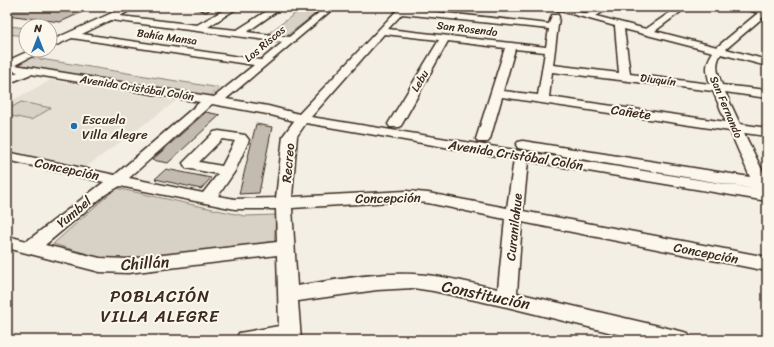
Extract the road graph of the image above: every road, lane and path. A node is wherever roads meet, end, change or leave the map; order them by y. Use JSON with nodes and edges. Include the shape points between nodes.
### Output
{"nodes":[{"id":1,"x":132,"y":7,"type":"edge"},
{"id":2,"x":235,"y":7,"type":"edge"},
{"id":3,"x":279,"y":7,"type":"edge"},
{"id":4,"x":331,"y":7,"type":"edge"},
{"id":5,"x":607,"y":7,"type":"edge"},
{"id":6,"x":683,"y":7,"type":"edge"},
{"id":7,"x":744,"y":7,"type":"edge"},
{"id":8,"x":553,"y":8,"type":"edge"},
{"id":9,"x":403,"y":9,"type":"edge"},
{"id":10,"x":767,"y":11,"type":"edge"},
{"id":11,"x":110,"y":17,"type":"junction"},
{"id":12,"x":588,"y":17,"type":"junction"},
{"id":13,"x":619,"y":25,"type":"junction"},
{"id":14,"x":554,"y":27,"type":"junction"},
{"id":15,"x":199,"y":28,"type":"junction"},
{"id":16,"x":381,"y":31,"type":"junction"},
{"id":17,"x":648,"y":32,"type":"junction"},
{"id":18,"x":239,"y":33,"type":"junction"},
{"id":19,"x":70,"y":36,"type":"junction"},
{"id":20,"x":445,"y":38,"type":"junction"},
{"id":21,"x":289,"y":40,"type":"junction"},
{"id":22,"x":58,"y":41,"type":"edge"},
{"id":23,"x":511,"y":46,"type":"junction"},
{"id":24,"x":550,"y":50,"type":"junction"},
{"id":25,"x":719,"y":50,"type":"junction"},
{"id":26,"x":22,"y":58,"type":"edge"},
{"id":27,"x":261,"y":63,"type":"junction"},
{"id":28,"x":767,"y":63,"type":"edge"},
{"id":29,"x":7,"y":66,"type":"edge"},
{"id":30,"x":548,"y":68,"type":"junction"},
{"id":31,"x":29,"y":71,"type":"junction"},
{"id":32,"x":625,"y":76,"type":"junction"},
{"id":33,"x":7,"y":81,"type":"edge"},
{"id":34,"x":717,"y":88,"type":"junction"},
{"id":35,"x":496,"y":93,"type":"junction"},
{"id":36,"x":767,"y":94,"type":"edge"},
{"id":37,"x":543,"y":99,"type":"junction"},
{"id":38,"x":213,"y":101,"type":"junction"},
{"id":39,"x":306,"y":115,"type":"junction"},
{"id":40,"x":395,"y":124,"type":"junction"},
{"id":41,"x":734,"y":127,"type":"junction"},
{"id":42,"x":767,"y":132,"type":"edge"},
{"id":43,"x":483,"y":139,"type":"junction"},
{"id":44,"x":7,"y":156,"type":"edge"},
{"id":45,"x":522,"y":156,"type":"junction"},
{"id":46,"x":228,"y":171,"type":"dead end"},
{"id":47,"x":118,"y":180,"type":"junction"},
{"id":48,"x":765,"y":191,"type":"edge"},
{"id":49,"x":206,"y":199,"type":"junction"},
{"id":50,"x":284,"y":203,"type":"junction"},
{"id":51,"x":514,"y":215,"type":"junction"},
{"id":52,"x":7,"y":242,"type":"edge"},
{"id":53,"x":30,"y":248,"type":"junction"},
{"id":54,"x":285,"y":248,"type":"junction"},
{"id":55,"x":767,"y":264,"type":"edge"},
{"id":56,"x":288,"y":295,"type":"junction"},
{"id":57,"x":507,"y":299,"type":"junction"},
{"id":58,"x":290,"y":337,"type":"edge"},
{"id":59,"x":675,"y":339,"type":"edge"},
{"id":60,"x":247,"y":340,"type":"edge"}],
"edges":[{"from":1,"to":11,"type":"street"},
{"from":2,"to":15,"type":"street"},
{"from":3,"to":18,"type":"street"},
{"from":4,"to":21,"type":"street","name":"Los Riscos"},
{"from":5,"to":12,"type":"street"},
{"from":6,"to":17,"type":"street"},
{"from":7,"to":10,"type":"street"},
{"from":8,"to":12,"type":"street"},
{"from":8,"to":14,"type":"street"},
{"from":9,"to":14,"type":"street"},
{"from":9,"to":16,"type":"street","name":"Recreo"},
{"from":10,"to":25,"type":"street","name":"San Fernando"},
{"from":11,"to":15,"type":"street"},
{"from":11,"to":19,"type":"street"},
{"from":12,"to":13,"type":"street"},
{"from":13,"to":17,"type":"street"},
{"from":13,"to":32,"type":"street"},
{"from":14,"to":24,"type":"street"},
{"from":15,"to":18,"type":"street"},
{"from":16,"to":20,"type":"street","name":"San Rosendo"},
{"from":16,"to":39,"type":"street","name":"Recreo"},
{"from":17,"to":25,"type":"street"},
{"from":18,"to":21,"type":"street"},
{"from":19,"to":22,"type":"street"},
{"from":19,"to":27,"type":"street","name":"Bahía Mansa"},
{"from":20,"to":23,"type":"street","name":"San Rosendo"},
{"from":20,"to":40,"type":"street","name":"Lebu"},
{"from":21,"to":27,"type":"street","name":"Los Riscos"},
{"from":23,"to":24,"type":"street","name":"San Rosendo"},
{"from":23,"to":35,"type":"street"},
{"from":24,"to":30,"type":"street"},
{"from":25,"to":28,"type":"street"},
{"from":25,"to":34,"type":"street","name":"San Fernando","via":[[713,59],[711,69]]},
{"from":26,"to":29,"type":"street"},
{"from":27,"to":38,"type":"street","name":"Los Riscos"},
{"from":29,"to":31,"type":"street","name":"Avenida Cristóbal Colón"},
{"from":30,"to":32,"type":"street","name":"Diuquín"},
{"from":30,"to":37,"type":"street"},
{"from":31,"to":33,"type":"street"},
{"from":31,"to":38,"type":"street","name":"Avenida Cristóbal Colón"},
{"from":32,"to":34,"type":"street","name":"Diuquín"},
{"from":34,"to":36,"type":"street","name":"Diuquín"},
{"from":34,"to":41,"type":"street","name":"San Fernando"},
{"from":35,"to":37,"type":"street","name":"Cañete"},
{"from":35,"to":43,"type":"street"},
{"from":37,"to":41,"type":"street","name":"Cañete"},
{"from":38,"to":39,"type":"street","name":"Avenida Cristóbal Colón"},
{"from":38,"to":47,"type":"street","name":"Yumbel"},
{"from":39,"to":40,"type":"street","name":"Avenida Cristóbal Colón"},
{"from":39,"to":45,"type":"street","name":"Avenida Cristóbal Colón"},
{"from":39,"to":50,"type":"street","name":"Recreo","via":[[290,136]]},
{"from":40,"to":43,"type":"street","name":"Avenida Cristóbal Colón"},
{"from":41,"to":42,"type":"street","name":"Cañete"},
{"from":41,"to":48,"type":"street","name":"San Fernando"},
{"from":43,"to":48,"type":"street","name":"Avenida Cristóbal Colón"},
{"from":44,"to":47,"type":"street","name":"Concepción"},
{"from":45,"to":48,"type":"street","name":"Avenida Cristóbal Colón"},
{"from":45,"to":51,"type":"street","name":"Curanilahue"},
{"from":46,"to":49,"type":"street","via":[[218,187]]},
{"from":47,"to":49,"type":"street","name":"Concepción"},
{"from":47,"to":53,"type":"street","name":"Yumbel","via":[[100,190]]},
{"from":49,"to":50,"type":"street","name":"Concepción","via":[[250,204]]},
{"from":50,"to":51,"type":"street","name":"Concepción","via":[[406,196]]},
{"from":50,"to":54,"type":"street","name":"Recreo"},
{"from":51,"to":55,"type":"street","name":"Concepción"},
{"from":51,"to":57,"type":"street","name":"Curanilahue"},
{"from":52,"to":53,"type":"street","name":"Chillán"},
{"from":53,"to":54,"type":"street","name":"Chillán","via":[[100,265],[128,266]]},
{"from":54,"to":56,"type":"street","name":"Recreo"},
{"from":56,"to":57,"type":"street","name":"Constitución","via":[[395,281],[433,283]]},
{"from":56,"to":58,"type":"street","name":"Recreo"},
{"from":57,"to":59,"type":"street","name":"Constitución"},
{"from":58,"to":60,"type":"street"}]}
